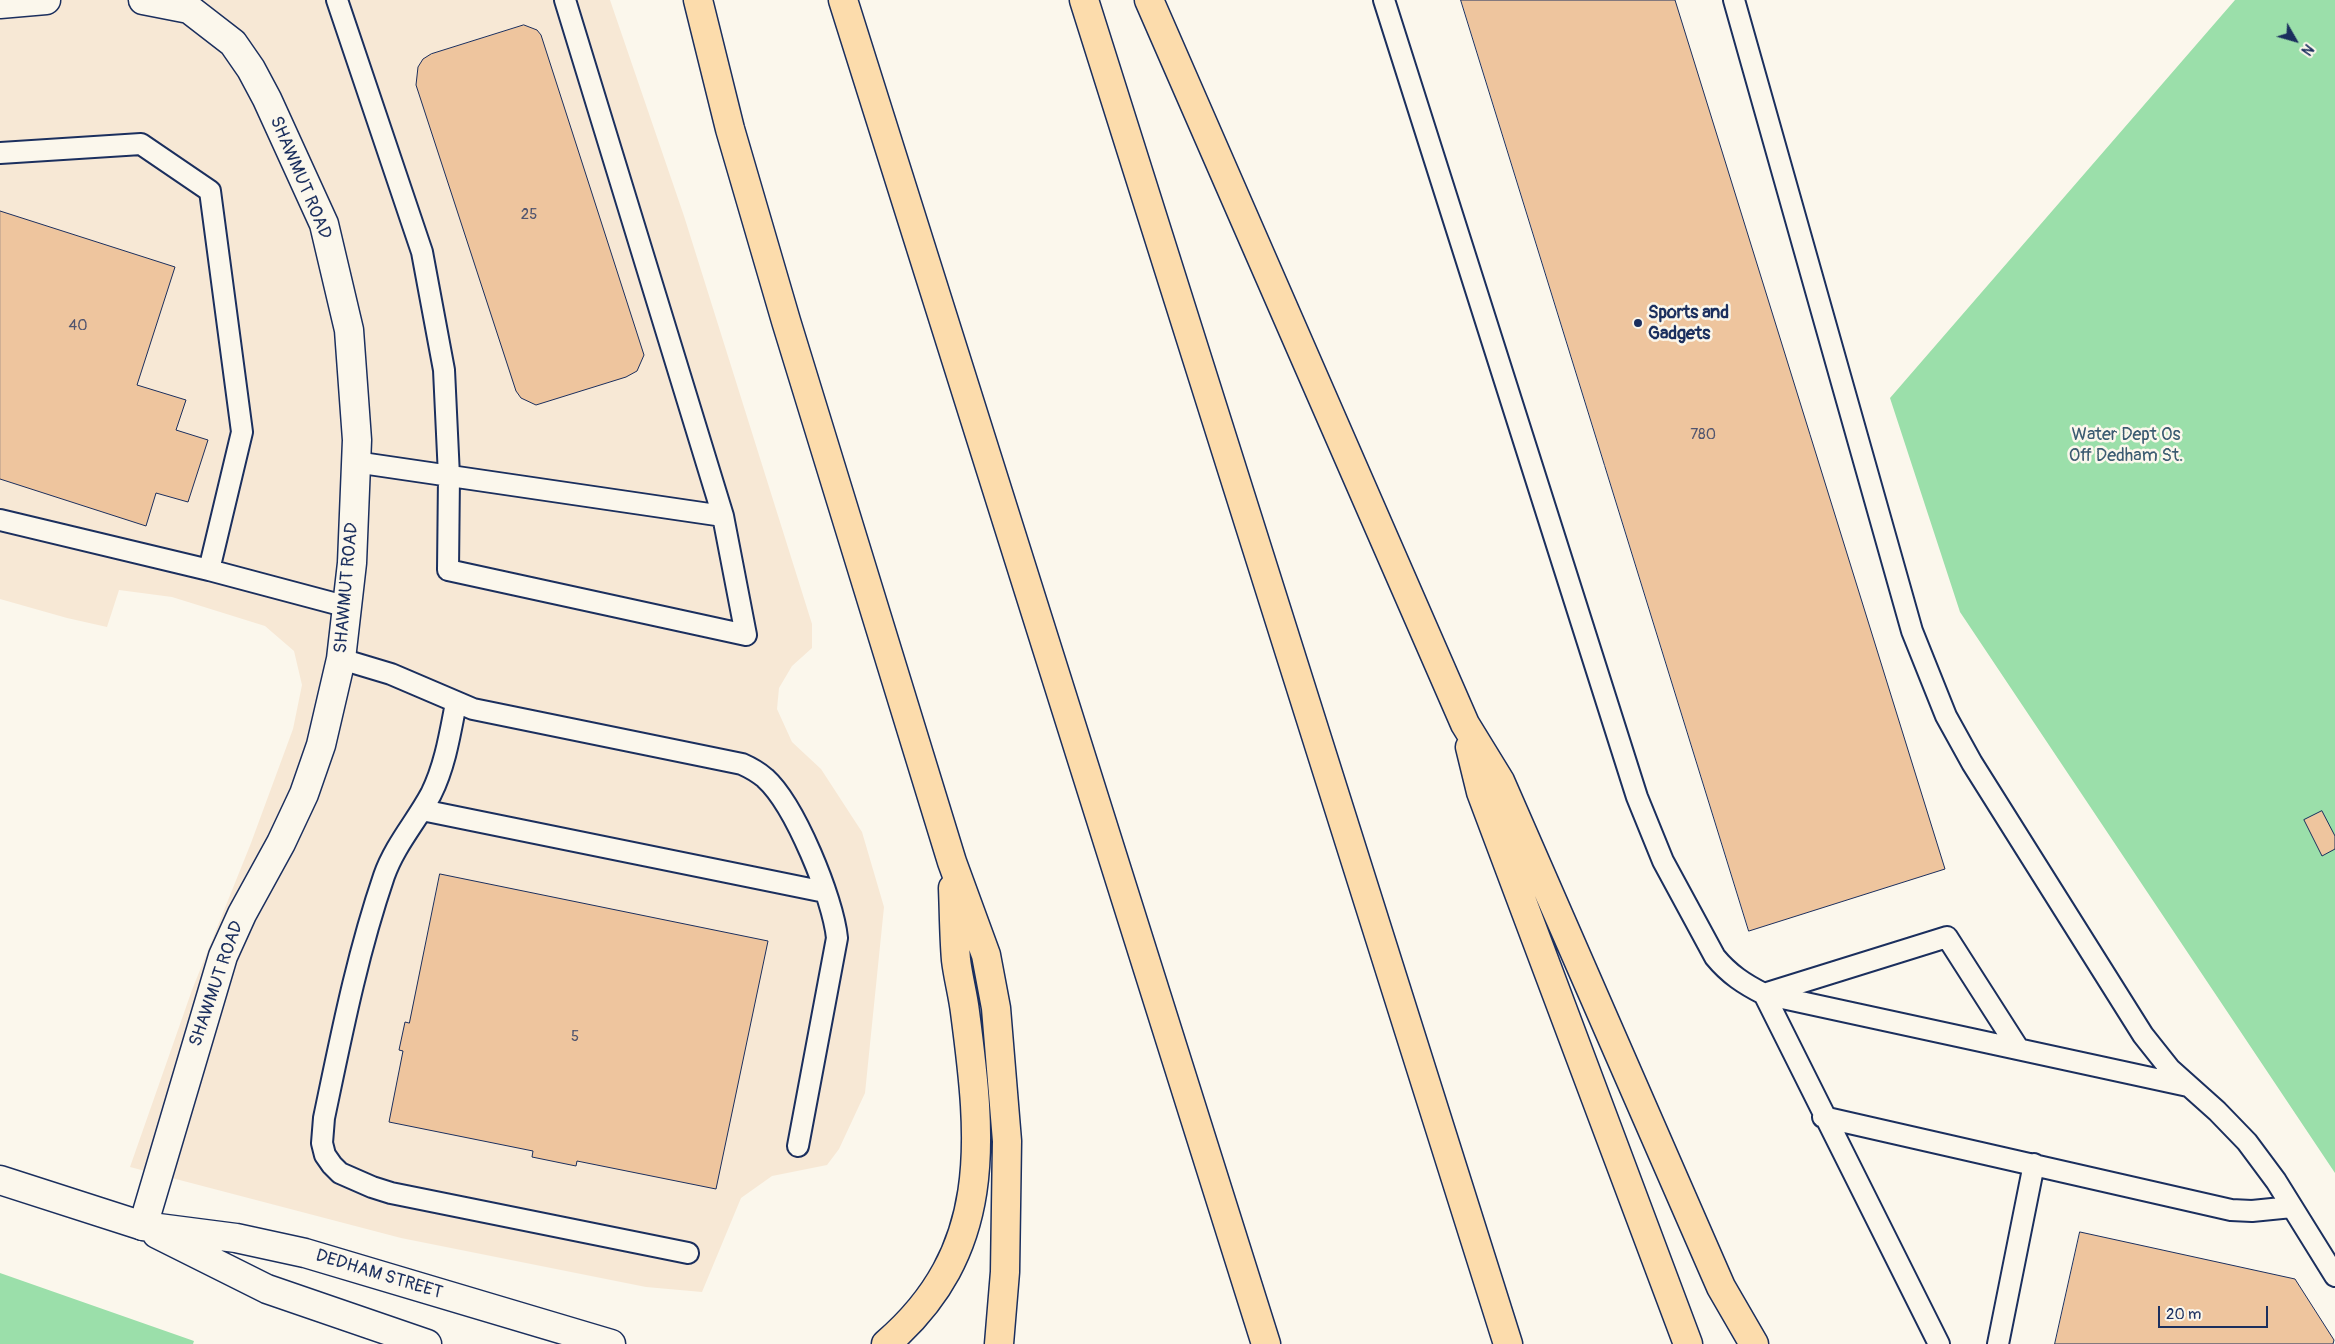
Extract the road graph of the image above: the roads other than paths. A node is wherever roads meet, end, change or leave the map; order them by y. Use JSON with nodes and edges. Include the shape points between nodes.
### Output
{"nodes":[{"id":1,"x":46,"y":0,"type":"edge"},
{"id":2,"x":143,"y":0,"type":"edge"},
{"id":3,"x":337,"y":0,"type":"edge"},
{"id":4,"x":565,"y":0,"type":"edge"},
{"id":5,"x":698,"y":0,"type":"edge"},
{"id":6,"x":843,"y":0,"type":"edge"},
{"id":7,"x":1084,"y":0,"type":"edge"},
{"id":8,"x":1149,"y":0,"type":"edge"},
{"id":9,"x":1384,"y":0,"type":"edge"},
{"id":10,"x":1734,"y":0,"type":"edge"},
{"id":11,"x":0,"y":4,"type":"edge"},
{"id":12,"x":0,"y":153,"type":"edge"},
{"id":13,"x":355,"y":462,"type":"junction"},
{"id":14,"x":449,"y":476,"type":"junction"},
{"id":15,"x":722,"y":516,"type":"junction"},
{"id":16,"x":0,"y":520,"type":"edge"},
{"id":17,"x":208,"y":570,"type":"junction"},
{"id":18,"x":348,"y":607,"type":"junction"},
{"id":19,"x":341,"y":658,"type":"junction"},
{"id":20,"x":456,"y":703,"type":"junction"},
{"id":21,"x":1465,"y":724,"type":"junction"},
{"id":22,"x":422,"y":810,"type":"junction"},
{"id":23,"x":952,"y":862,"type":"junction"},
{"id":24,"x":826,"y":892,"type":"junction"},
{"id":25,"x":1764,"y":994,"type":"junction"},
{"id":26,"x":2018,"y":1048,"type":"junction"},
{"id":27,"x":2188,"y":1086,"type":"junction"},
{"id":28,"x":1823,"y":1117,"type":"junction"},
{"id":29,"x":798,"y":1146,"type":"dead end"},
{"id":30,"x":2034,"y":1164,"type":"junction"},
{"id":31,"x":0,"y":1180,"type":"edge"},
{"id":32,"x":2292,"y":1207,"type":"junction"},
{"id":33,"x":143,"y":1226,"type":"junction"},
{"id":34,"x":688,"y":1253,"type":"dead end"},
{"id":35,"x":2335,"y":1276,"type":"edge"},
{"id":36,"x":427,"y":1344,"type":"edge"},
{"id":37,"x":611,"y":1344,"type":"edge"},
{"id":38,"x":886,"y":1344,"type":"edge"},
{"id":39,"x":999,"y":1344,"type":"edge"},
{"id":40,"x":1266,"y":1344,"type":"edge"},
{"id":41,"x":1508,"y":1344,"type":"edge"},
{"id":42,"x":1688,"y":1344,"type":"edge"},
{"id":43,"x":1754,"y":1344,"type":"edge"},
{"id":44,"x":1939,"y":1344,"type":"edge"},
{"id":45,"x":1998,"y":1344,"type":"edge"}],
"edges":[{"from":1,"to":11,"type":"street"},
{"from":2,"to":13,"type":"street","name":"SHAWMUT ROAD","via":[[189,9],[233,43],[267,99],[324,224],[349,330],[357,440]]},
{"from":3,"to":14,"type":"lane","via":[[422,252],[444,370]]},
{"from":4,"to":15,"type":"lane"},
{"from":5,"to":23,"type":"highway","via":[[730,129],[783,312]]},
{"from":6,"to":40,"type":"highway"},
{"from":7,"to":41,"type":"highway"},
{"from":8,"to":21,"type":"highway"},
{"from":9,"to":25,"type":"lane","via":[[1646,821],[1663,861],[1715,957],[1727,971]]},
{"from":10,"to":27,"type":"lane","via":[[1912,631],[1927,674],[1972,763],[2031,859],[2143,1035]]},
{"from":12,"to":17,"type":"lane","via":[[141,144],[210,191],[242,432]]},
{"from":13,"to":14,"type":"lane"},
{"from":13,"to":18,"type":"street","name":"SHAWMUT ROAD"},
{"from":14,"to":15,"type":"lane"},
{"from":14,"to":15,"type":"lane","via":[[448,570],[746,635]]},
{"from":16,"to":17,"type":"lane"},
{"from":17,"to":18,"type":"lane"},
{"from":18,"to":19,"type":"street","name":"SHAWMUT ROAD"},
{"from":19,"to":20,"type":"lane","via":[[391,674]]},
{"from":19,"to":33,"type":"street","name":"SHAWMUT ROAD","via":[[323,738],[304,794],[223,956]]},
{"from":20,"to":22,"type":"lane","via":[[439,776]]},
{"from":20,"to":24,"type":"lane","via":[[492,714],[742,764],[755,770],[778,793],[790,813]]},
{"from":21,"to":42,"type":"highway","via":[[1481,792]]},
{"from":21,"to":43,"type":"highway","via":[[1500,780],[1721,1287]]},
{"from":22,"to":24,"type":"lane"},
{"from":22,"to":34,"type":"lane","via":[[391,858],[362,948],[324,1118],[322,1143],[325,1155],[340,1173],[391,1193]]},
{"from":23,"to":38,"type":"highway","via":[[956,961],[971,1056],[976,1127],[974,1179],[968,1218],[950,1267],[924,1305]]},
{"from":23,"to":39,"type":"highway","via":[[986,955],[1003,1072],[1008,1208]]},
{"from":24,"to":29,"type":"lane","via":[[835,922],[836,952]]},
{"from":25,"to":26,"type":"lane"},
{"from":25,"to":26,"type":"lane","via":[[1946,937]]},
{"from":25,"to":28,"type":"lane"},
{"from":26,"to":27,"type":"lane"},
{"from":27,"to":32,"type":"lane","via":[[2234,1126]]},
{"from":28,"to":30,"type":"lane"},
{"from":28,"to":44,"type":"lane"},
{"from":30,"to":32,"type":"lane","via":[[2231,1210],[2252,1212]]},
{"from":30,"to":45,"type":"lane"},
{"from":31,"to":33,"type":"street","name":"DEDHAM STREET"},
{"from":32,"to":35,"type":"lane"},
{"from":33,"to":36,"type":"street","name":"DEDHAM STREET","via":[[267,1289]]},
{"from":33,"to":37,"type":"street","name":"DEDHAM STREET","via":[[246,1239],[296,1250]]}]}
